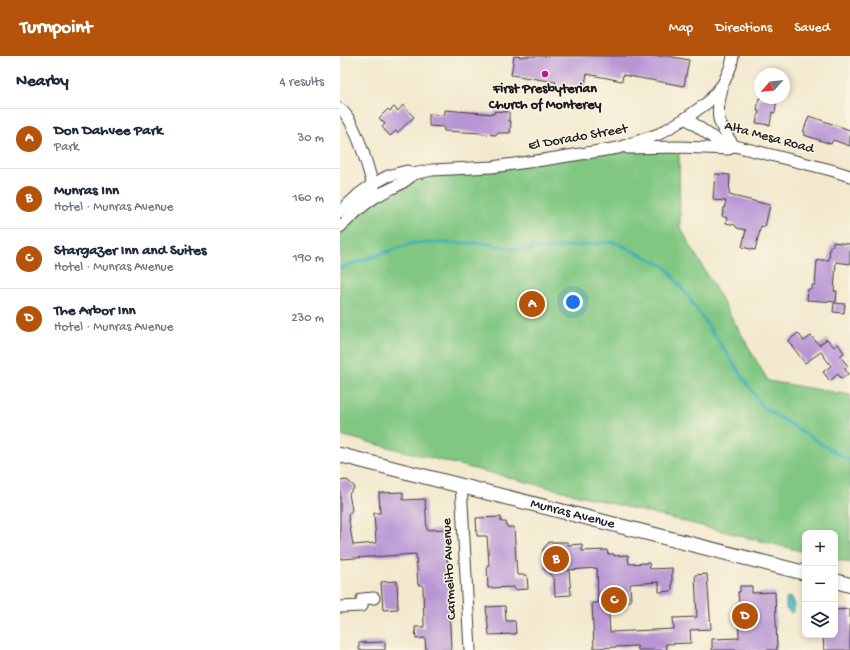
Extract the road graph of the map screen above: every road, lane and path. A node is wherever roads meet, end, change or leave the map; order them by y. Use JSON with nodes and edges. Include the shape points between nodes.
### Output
{"nodes":[{"id":1,"x":733,"y":56,"type":"edge"},
{"id":2,"x":723,"y":84,"type":"junction"},
{"id":3,"x":340,"y":109,"type":"edge"},
{"id":4,"x":686,"y":118,"type":"junction"},
{"id":5,"x":618,"y":148,"type":"junction"},
{"id":6,"x":739,"y":148,"type":"junction"},
{"id":7,"x":413,"y":174,"type":"junction"},
{"id":8,"x":850,"y":176,"type":"edge"},
{"id":9,"x":373,"y":184,"type":"junction"},
{"id":10,"x":340,"y":212,"type":"edge"},
{"id":11,"x":353,"y":215,"type":"junction"},
{"id":12,"x":340,"y":227,"type":"edge"},
{"id":13,"x":340,"y":455,"type":"edge"},
{"id":14,"x":461,"y":485,"type":"junction"},
{"id":15,"x":802,"y":572,"type":"edge"},
{"id":16,"x":838,"y":582,"type":"edge"},
{"id":17,"x":850,"y":584,"type":"edge"},
{"id":18,"x":374,"y":598,"type":"dead end"},
{"id":19,"x":340,"y":607,"type":"edge"},
{"id":20,"x":470,"y":650,"type":"edge"}],
"edges":[{"from":1,"to":2,"type":"street","name":"El Dorado Street"},
{"from":2,"to":4,"type":"street","name":"El Dorado Street","via":[[708,102]]},
{"from":2,"to":6,"type":"street","via":[[717,112],[720,125]]},
{"from":3,"to":9,"type":"street","via":[[345,112],[356,133]]},
{"from":4,"to":5,"type":"street","name":"El Dorado Street","via":[[659,134]]},
{"from":4,"to":6,"type":"street","name":"Alta Mesa Road","via":[[719,142]]},
{"from":5,"to":6,"type":"street"},
{"from":5,"to":7,"type":"street","name":"El Dorado Street","via":[[500,166],[432,170]]},
{"from":6,"to":8,"type":"street","name":"Alta Mesa Road"},
{"from":7,"to":9,"type":"street","name":"El Dorado Street","via":[[407,171],[388,176]]},
{"from":7,"to":11,"type":"street","name":"El Dorado Street","via":[[409,179],[379,194]]},
{"from":9,"to":10,"type":"street","name":"El Dorado Street"},
{"from":9,"to":11,"type":"street","via":[[374,192],[356,205]]},
{"from":11,"to":12,"type":"street","name":"El Dorado Street"},
{"from":13,"to":14,"type":"main road","name":"Munras Avenue"},
{"from":14,"to":15,"type":"main road","name":"Munras Avenue"},
{"from":14,"to":20,"type":"street","name":"Carmelito Avenue"},
{"from":16,"to":17,"type":"main road"},
{"from":18,"to":19,"type":"street","via":[[362,599],[362,606]]}]}
